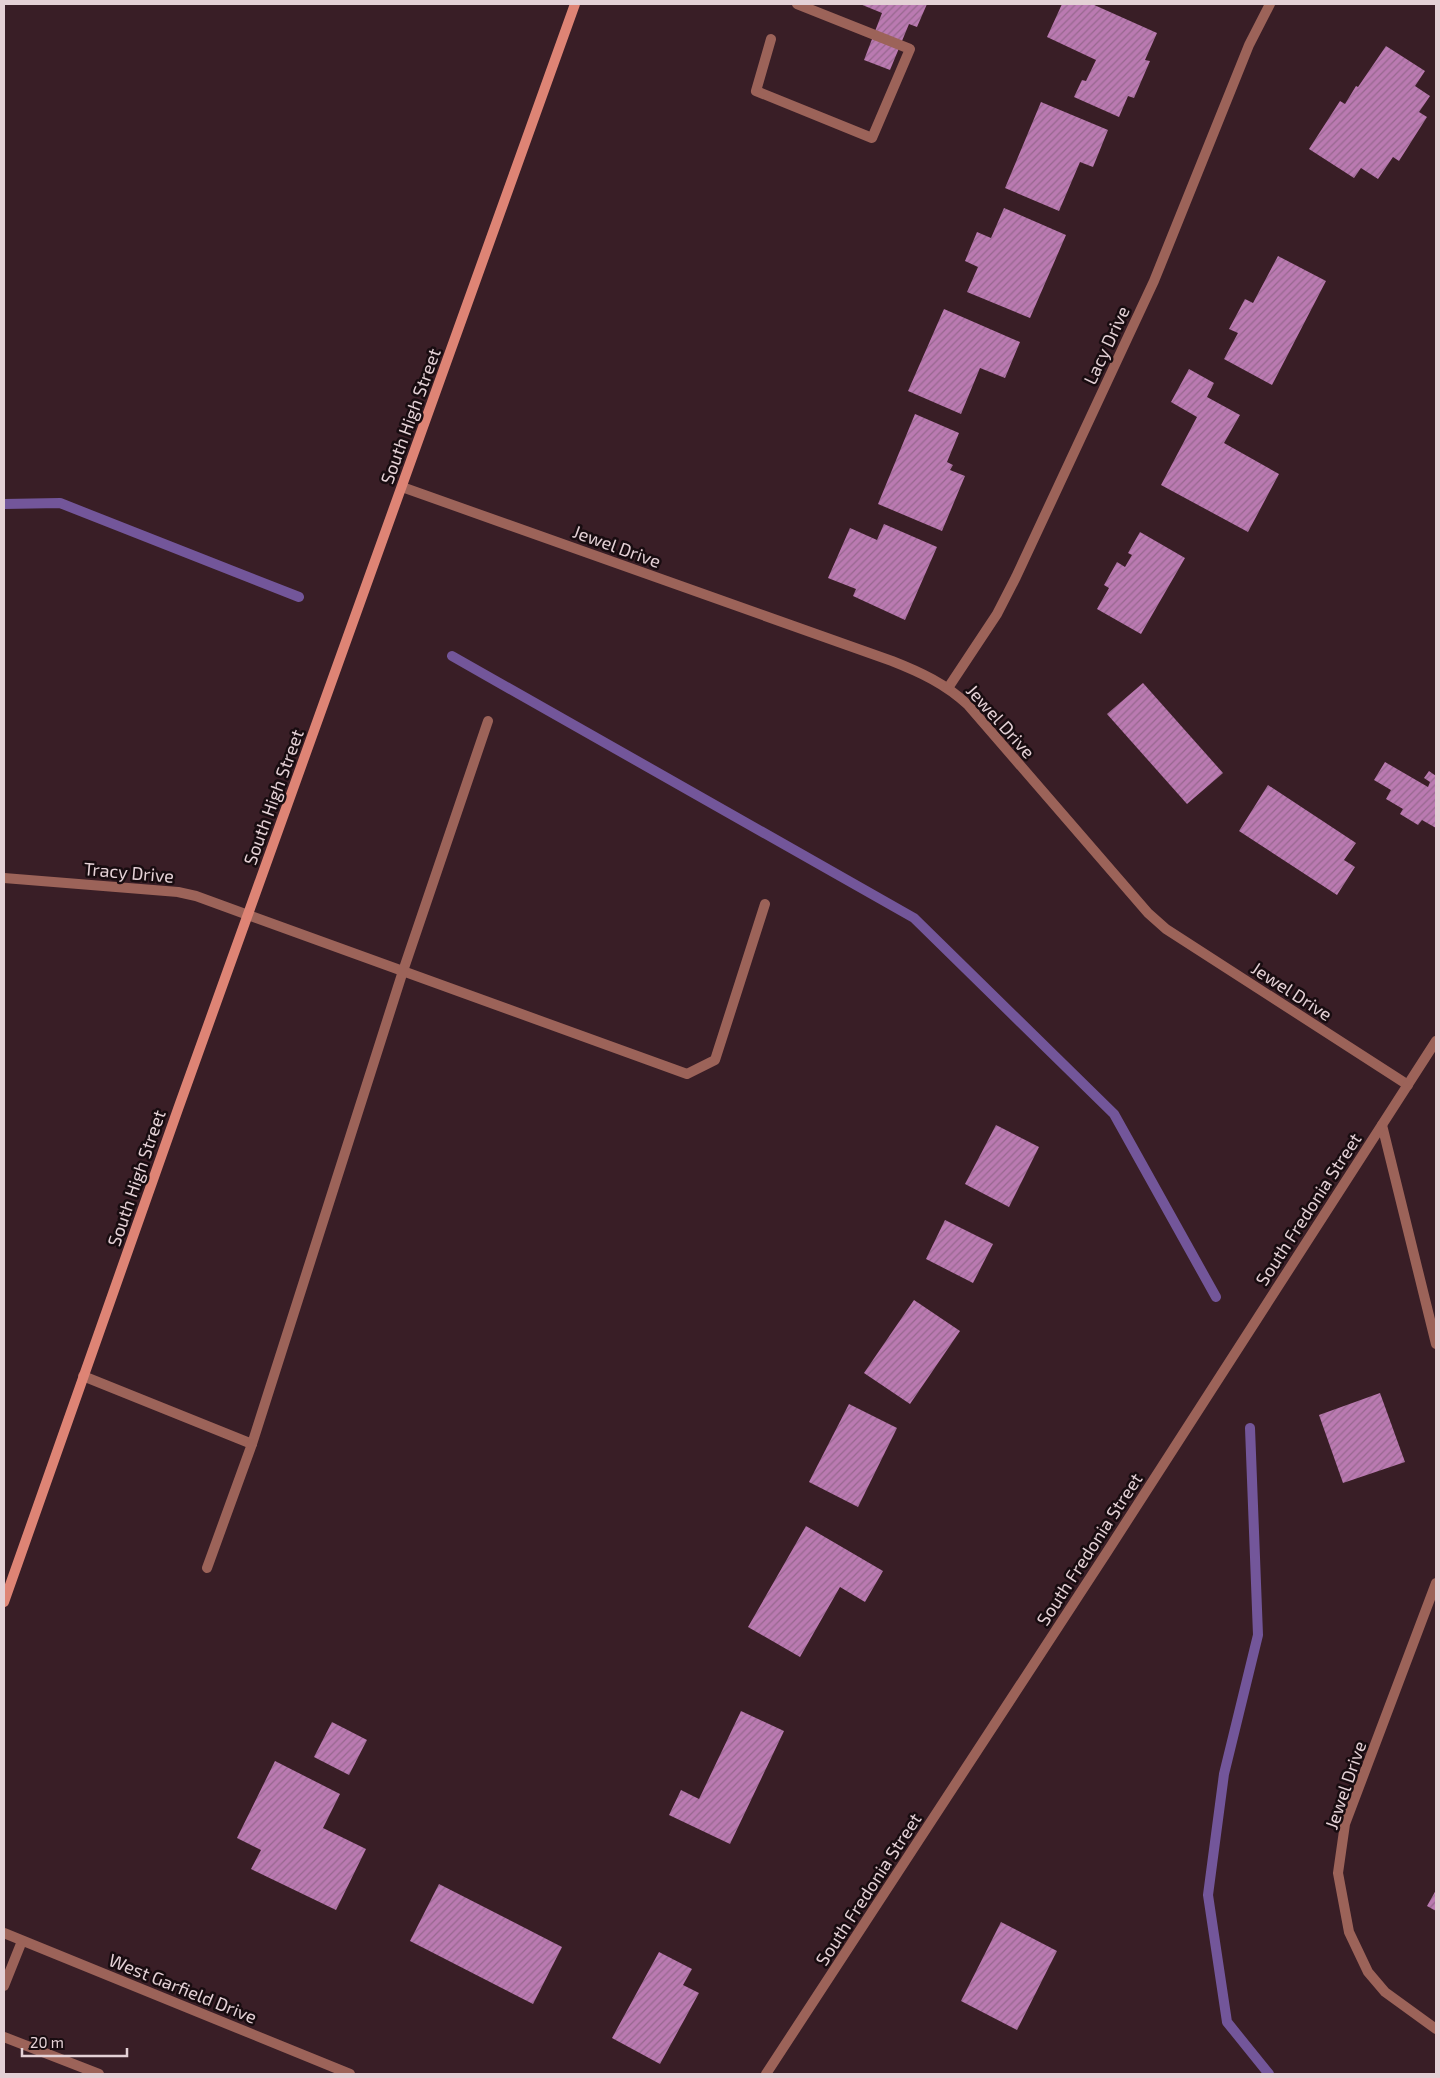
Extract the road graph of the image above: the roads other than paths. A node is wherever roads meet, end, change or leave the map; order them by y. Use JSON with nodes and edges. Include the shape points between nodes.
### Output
{"nodes":[{"id":1,"x":575,"y":4,"type":"edge"},
{"id":2,"x":797,"y":4,"type":"edge"},
{"id":3,"x":1270,"y":4,"type":"edge"},
{"id":4,"x":771,"y":39,"type":"dead end"},
{"id":5,"x":402,"y":487,"type":"junction"},
{"id":6,"x":948,"y":688,"type":"junction"},
{"id":7,"x":488,"y":721,"type":"dead end"},
{"id":8,"x":4,"y":878,"type":"edge"},
{"id":9,"x":765,"y":904,"type":"dead end"},
{"id":10,"x":248,"y":915,"type":"junction"},
{"id":11,"x":403,"y":971,"type":"junction"},
{"id":12,"x":1436,"y":1041,"type":"edge"},
{"id":13,"x":1408,"y":1084,"type":"junction"},
{"id":14,"x":1382,"y":1125,"type":"junction"},
{"id":15,"x":1436,"y":1344,"type":"edge"},
{"id":16,"x":84,"y":1376,"type":"junction"},
{"id":17,"x":252,"y":1444,"type":"junction"},
{"id":18,"x":207,"y":1568,"type":"dead end"},
{"id":19,"x":1436,"y":1583,"type":"edge"},
{"id":20,"x":4,"y":1602,"type":"edge"},
{"id":21,"x":4,"y":1933,"type":"edge"},
{"id":22,"x":22,"y":1941,"type":"junction"},
{"id":23,"x":4,"y":1986,"type":"edge"},
{"id":24,"x":1436,"y":2029,"type":"edge"},
{"id":25,"x":4,"y":2037,"type":"edge"},
{"id":26,"x":99,"y":2074,"type":"edge"},
{"id":27,"x":350,"y":2074,"type":"edge"},
{"id":28,"x":766,"y":2074,"type":"edge"}],
"edges":[{"from":1,"to":5,"type":"main road","name":"South High Street"},
{"from":2,"to":4,"type":"street","via":[[910,49],[872,138],[756,90]]},
{"from":3,"to":6,"type":"street","name":"Lacy Drive","via":[[1249,45],[1150,289],[1016,577],[997,614]]},
{"from":5,"to":6,"type":"street","name":"Jewel Drive","via":[[899,664]]},
{"from":5,"to":10,"type":"main road","name":"South High Street"},
{"from":6,"to":13,"type":"street","name":"Jewel Drive","via":[[968,705],[1148,914],[1166,929]]},
{"from":7,"to":11,"type":"street"},
{"from":8,"to":10,"type":"street","name":"Tracy Drive","via":[[178,892]]},
{"from":9,"to":11,"type":"street","name":"Tracy Drive","via":[[714,1060],[687,1074]]},
{"from":10,"to":11,"type":"street","name":"Tracy Drive"},
{"from":10,"to":16,"type":"main road","name":"South High Street"},
{"from":11,"to":17,"type":"street"},
{"from":12,"to":13,"type":"street","name":"South Fredonia Street"},
{"from":13,"to":14,"type":"street","name":"South Fredonia Street"},
{"from":14,"to":15,"type":"street"},
{"from":14,"to":28,"type":"street","name":"South Fredonia Street"},
{"from":16,"to":17,"type":"street"},
{"from":16,"to":20,"type":"main road","name":"South High Street"},
{"from":17,"to":18,"type":"street"},
{"from":19,"to":24,"type":"street","name":"Jewel Drive","via":[[1345,1824],[1338,1873],[1349,1932],[1368,1972],[1385,1992]]},
{"from":21,"to":22,"type":"street","name":"West Garfield Drive"},
{"from":22,"to":23,"type":"street"},
{"from":22,"to":27,"type":"street","name":"West Garfield Drive"},
{"from":25,"to":26,"type":"street"}]}
